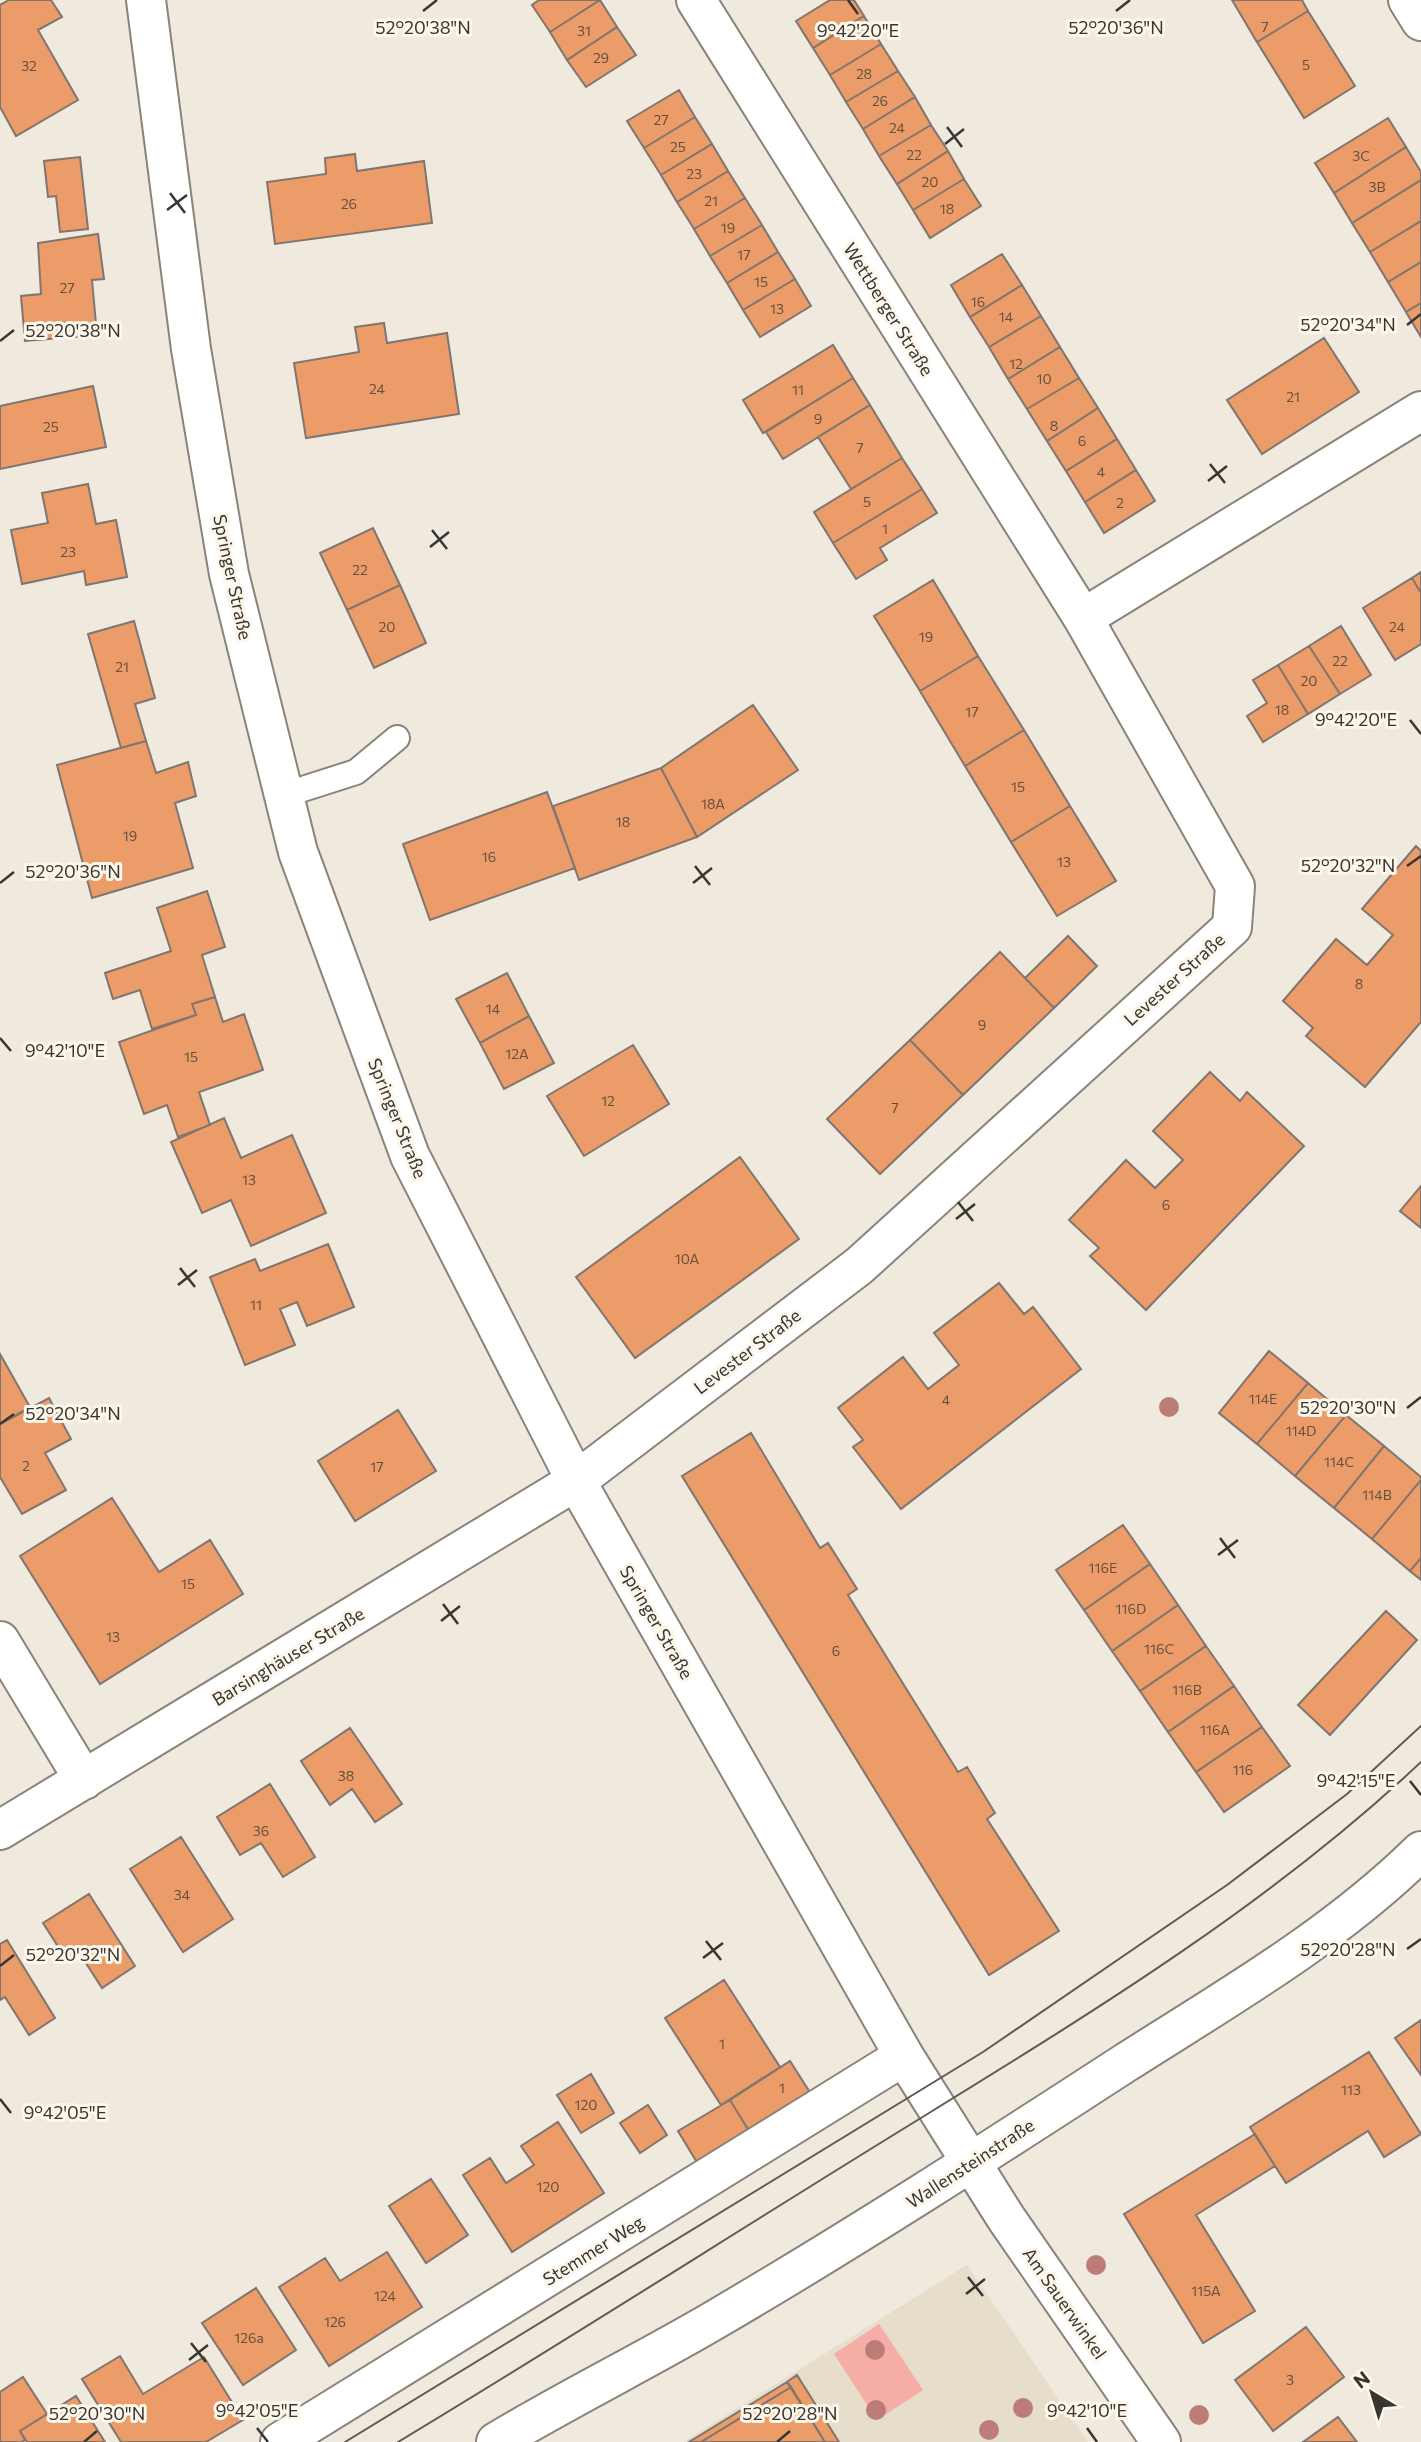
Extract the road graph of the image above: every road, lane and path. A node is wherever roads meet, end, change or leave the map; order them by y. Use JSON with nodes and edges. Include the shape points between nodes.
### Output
{"nodes":[{"id":1,"x":146,"y":0,"type":"edge"},
{"id":2,"x":696,"y":0,"type":"edge"},
{"id":3,"x":1408,"y":0,"type":"edge"},
{"id":4,"x":1421,"y":22,"type":"edge"},
{"id":5,"x":1421,"y":411,"type":"edge"},
{"id":6,"x":1083,"y":618,"type":"junction"},
{"id":7,"x":397,"y":738,"type":"dead end"},
{"id":8,"x":284,"y":795,"type":"junction"},
{"id":9,"x":576,"y":1481,"type":"junction"},
{"id":10,"x":0,"y":1641,"type":"edge"},
{"id":11,"x":84,"y":1780,"type":"junction"},
{"id":12,"x":0,"y":1830,"type":"edge"},
{"id":13,"x":1421,"y":1851,"type":"edge"},
{"id":14,"x":904,"y":2056,"type":"junction"},
{"id":15,"x":971,"y":2164,"type":"junction"},
{"id":16,"x":280,"y":2442,"type":"edge"},
{"id":17,"x":496,"y":2442,"type":"edge"},
{"id":18,"x":1161,"y":2442,"type":"edge"}],
"edges":[{"from":1,"to":8,"type":"street","name":"Springer Straße","via":[[191,349],[229,574]]},
{"from":2,"to":6,"type":"street","name":"Wettberger Straße"},
{"from":3,"to":4,"type":"street"},
{"from":5,"to":6,"type":"street"},
{"from":6,"to":9,"type":"street","name":"Levester Straße","via":[[1235,886],[1232,927],[859,1266]]},
{"from":7,"to":8,"type":"lane","via":[[356,772]]},
{"from":8,"to":9,"type":"street","name":"Springer Straße","via":[[299,852],[410,1156]]},
{"from":9,"to":11,"type":"street","name":"Barsinghäuser Straße"},
{"from":9,"to":14,"type":"street","name":"Springer Straße"},
{"from":10,"to":11,"type":"street"},
{"from":11,"to":12,"type":"street","name":"Barsinghäuser Straße"},
{"from":13,"to":15,"type":"street","name":"Wallensteinstraße","via":[[1343,1919]]},
{"from":14,"to":15,"type":"street","name":"Springer Straße"},
{"from":14,"to":16,"type":"street","name":"Stemmer Weg"},
{"from":15,"to":17,"type":"street","name":"Wallensteinstraße","via":[[717,2319]]},
{"from":15,"to":18,"type":"street","name":"Am Sauerwinkel"}]}
